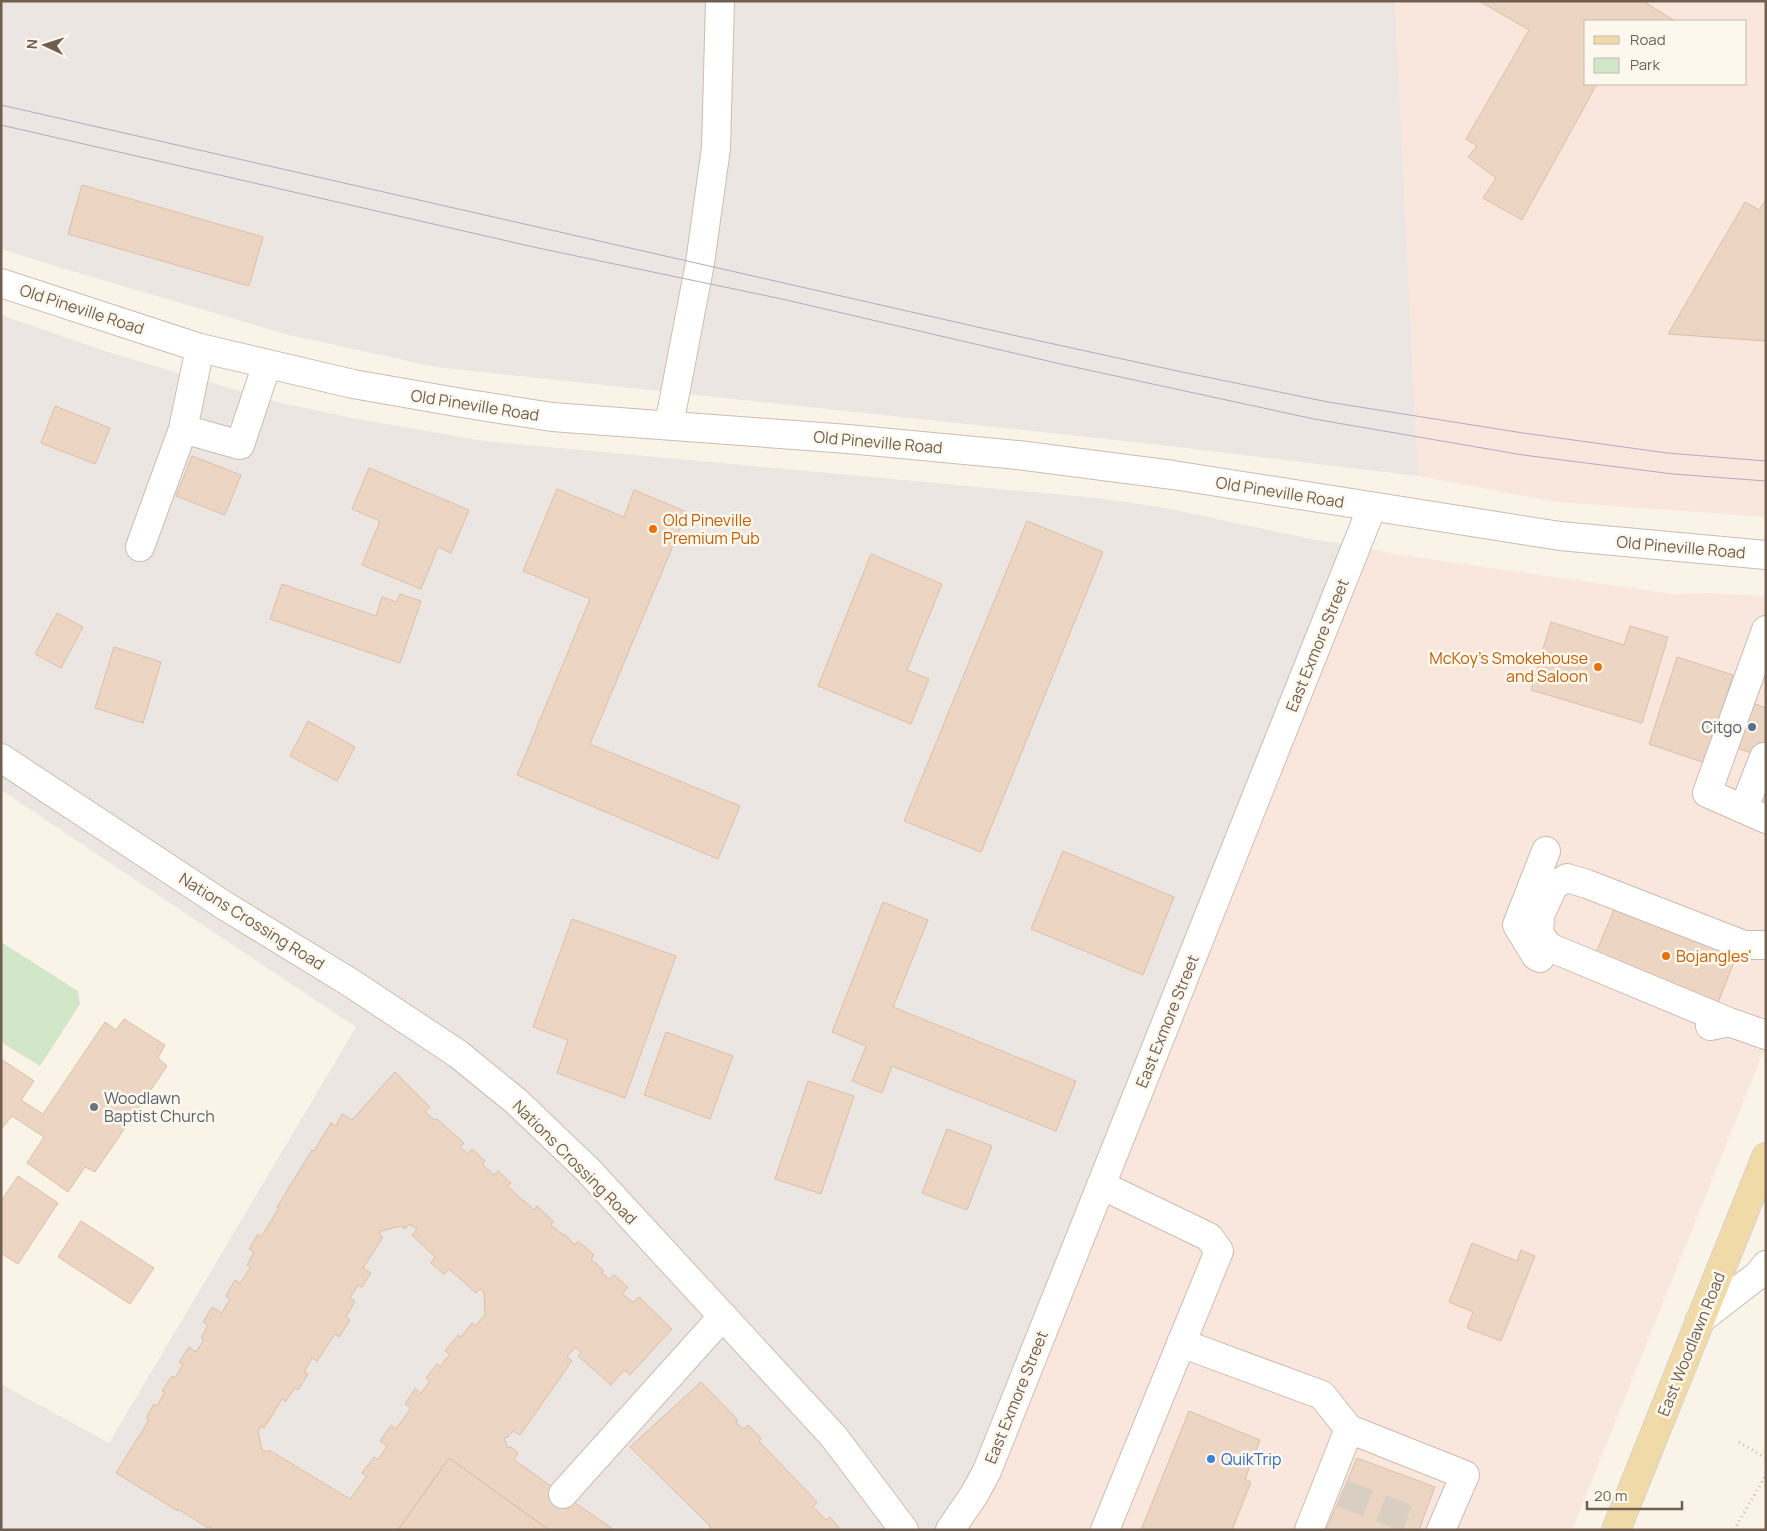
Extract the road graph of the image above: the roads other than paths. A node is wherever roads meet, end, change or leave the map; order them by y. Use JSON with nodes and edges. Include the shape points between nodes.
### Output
{"nodes":[{"id":1,"x":720,"y":1,"type":"edge"},
{"id":2,"x":1,"y":283,"type":"edge"},
{"id":3,"x":200,"y":348,"type":"junction"},
{"id":4,"x":267,"y":364,"type":"junction"},
{"id":5,"x":669,"y":425,"type":"junction"},
{"id":6,"x":183,"y":429,"type":"junction"},
{"id":7,"x":1372,"y":507,"type":"junction"},
{"id":8,"x":140,"y":547,"type":"dead end"},
{"id":9,"x":1766,"y":555,"type":"edge"},
{"id":10,"x":1765,"y":634,"type":"edge"},
{"id":11,"x":1764,"y":757,"type":"dead end"},
{"id":12,"x":1,"y":758,"type":"edge"},
{"id":13,"x":1755,"y":814,"type":"edge"},
{"id":14,"x":1567,"y":878,"type":"junction"},
{"id":15,"x":1766,"y":945,"type":"edge"},
{"id":16,"x":1729,"y":1022,"type":"junction"},
{"id":17,"x":1766,"y":1035,"type":"edge"},
{"id":18,"x":1766,"y":1157,"type":"edge"},
{"id":19,"x":1101,"y":1185,"type":"junction"},
{"id":20,"x":1766,"y":1265,"type":"edge"},
{"id":21,"x":723,"y":1316,"type":"junction"},
{"id":22,"x":1700,"y":1320,"type":"junction"},
{"id":23,"x":1181,"y":1343,"type":"junction"},
{"id":24,"x":1349,"y":1429,"type":"junction"},
{"id":25,"x":563,"y":1494,"type":"dead end"},
{"id":26,"x":1432,"y":1528,"type":"edge"},
{"id":27,"x":904,"y":1530,"type":"edge"},
{"id":28,"x":950,"y":1530,"type":"edge"},
{"id":29,"x":1105,"y":1530,"type":"edge"},
{"id":30,"x":1309,"y":1530,"type":"edge"},
{"id":31,"x":1616,"y":1530,"type":"edge"}],
"edges":[{"from":1,"to":5,"type":"street","via":[[716,148],[700,263]]},
{"from":2,"to":3,"type":"street","name":"Old Pineville Road"},
{"from":3,"to":4,"type":"street","name":"Old Pineville Road"},
{"from":3,"to":6,"type":"street"},
{"from":4,"to":5,"type":"street","name":"Old Pineville Road","via":[[353,384],[552,417]]},
{"from":4,"to":6,"type":"street","via":[[240,444]]},
{"from":5,"to":7,"type":"street","name":"Old Pineville Road","via":[[1018,455],[1173,475]]},
{"from":6,"to":8,"type":"street"},
{"from":7,"to":9,"type":"street","name":"Old Pineville Road","via":[[1560,536]]},
{"from":7,"to":19,"type":"street","name":"East Exmore Street"},
{"from":10,"to":13,"type":"street","via":[[1707,793]]},
{"from":11,"to":13,"type":"street"},
{"from":12,"to":21,"type":"street","name":"Nations Crossing Road","via":[[458,1054],[517,1102],[588,1170]]},
{"from":14,"to":15,"type":"street","via":[[1744,945]]},
{"from":14,"to":16,"type":"street","via":[[1554,884],[1540,915],[1539,934],[1549,946]]},
{"from":14,"to":16,"type":"street","via":[[1546,851],[1517,925],[1536,956],[1712,1027]]},
{"from":16,"to":17,"type":"street"},
{"from":18,"to":22,"type":"main road","name":"East Woodlawn Road"},
{"from":19,"to":23,"type":"street","via":[[1209,1237],[1219,1251]]},
{"from":19,"to":28,"type":"street","name":"East Exmore Street","via":[[987,1471]]},
{"from":20,"to":22,"type":"street","via":[[1758,1275]]},
{"from":21,"to":25,"type":"street"},
{"from":21,"to":27,"type":"street","name":"Nations Crossing Road","via":[[834,1437]]},
{"from":22,"to":31,"type":"main road","name":"East Woodlawn Road"},
{"from":23,"to":24,"type":"street","via":[[1322,1395]]},
{"from":23,"to":29,"type":"street"},
{"from":24,"to":26,"type":"street","via":[[1465,1475]]},
{"from":24,"to":30,"type":"street","via":[[1334,1490]]}]}
